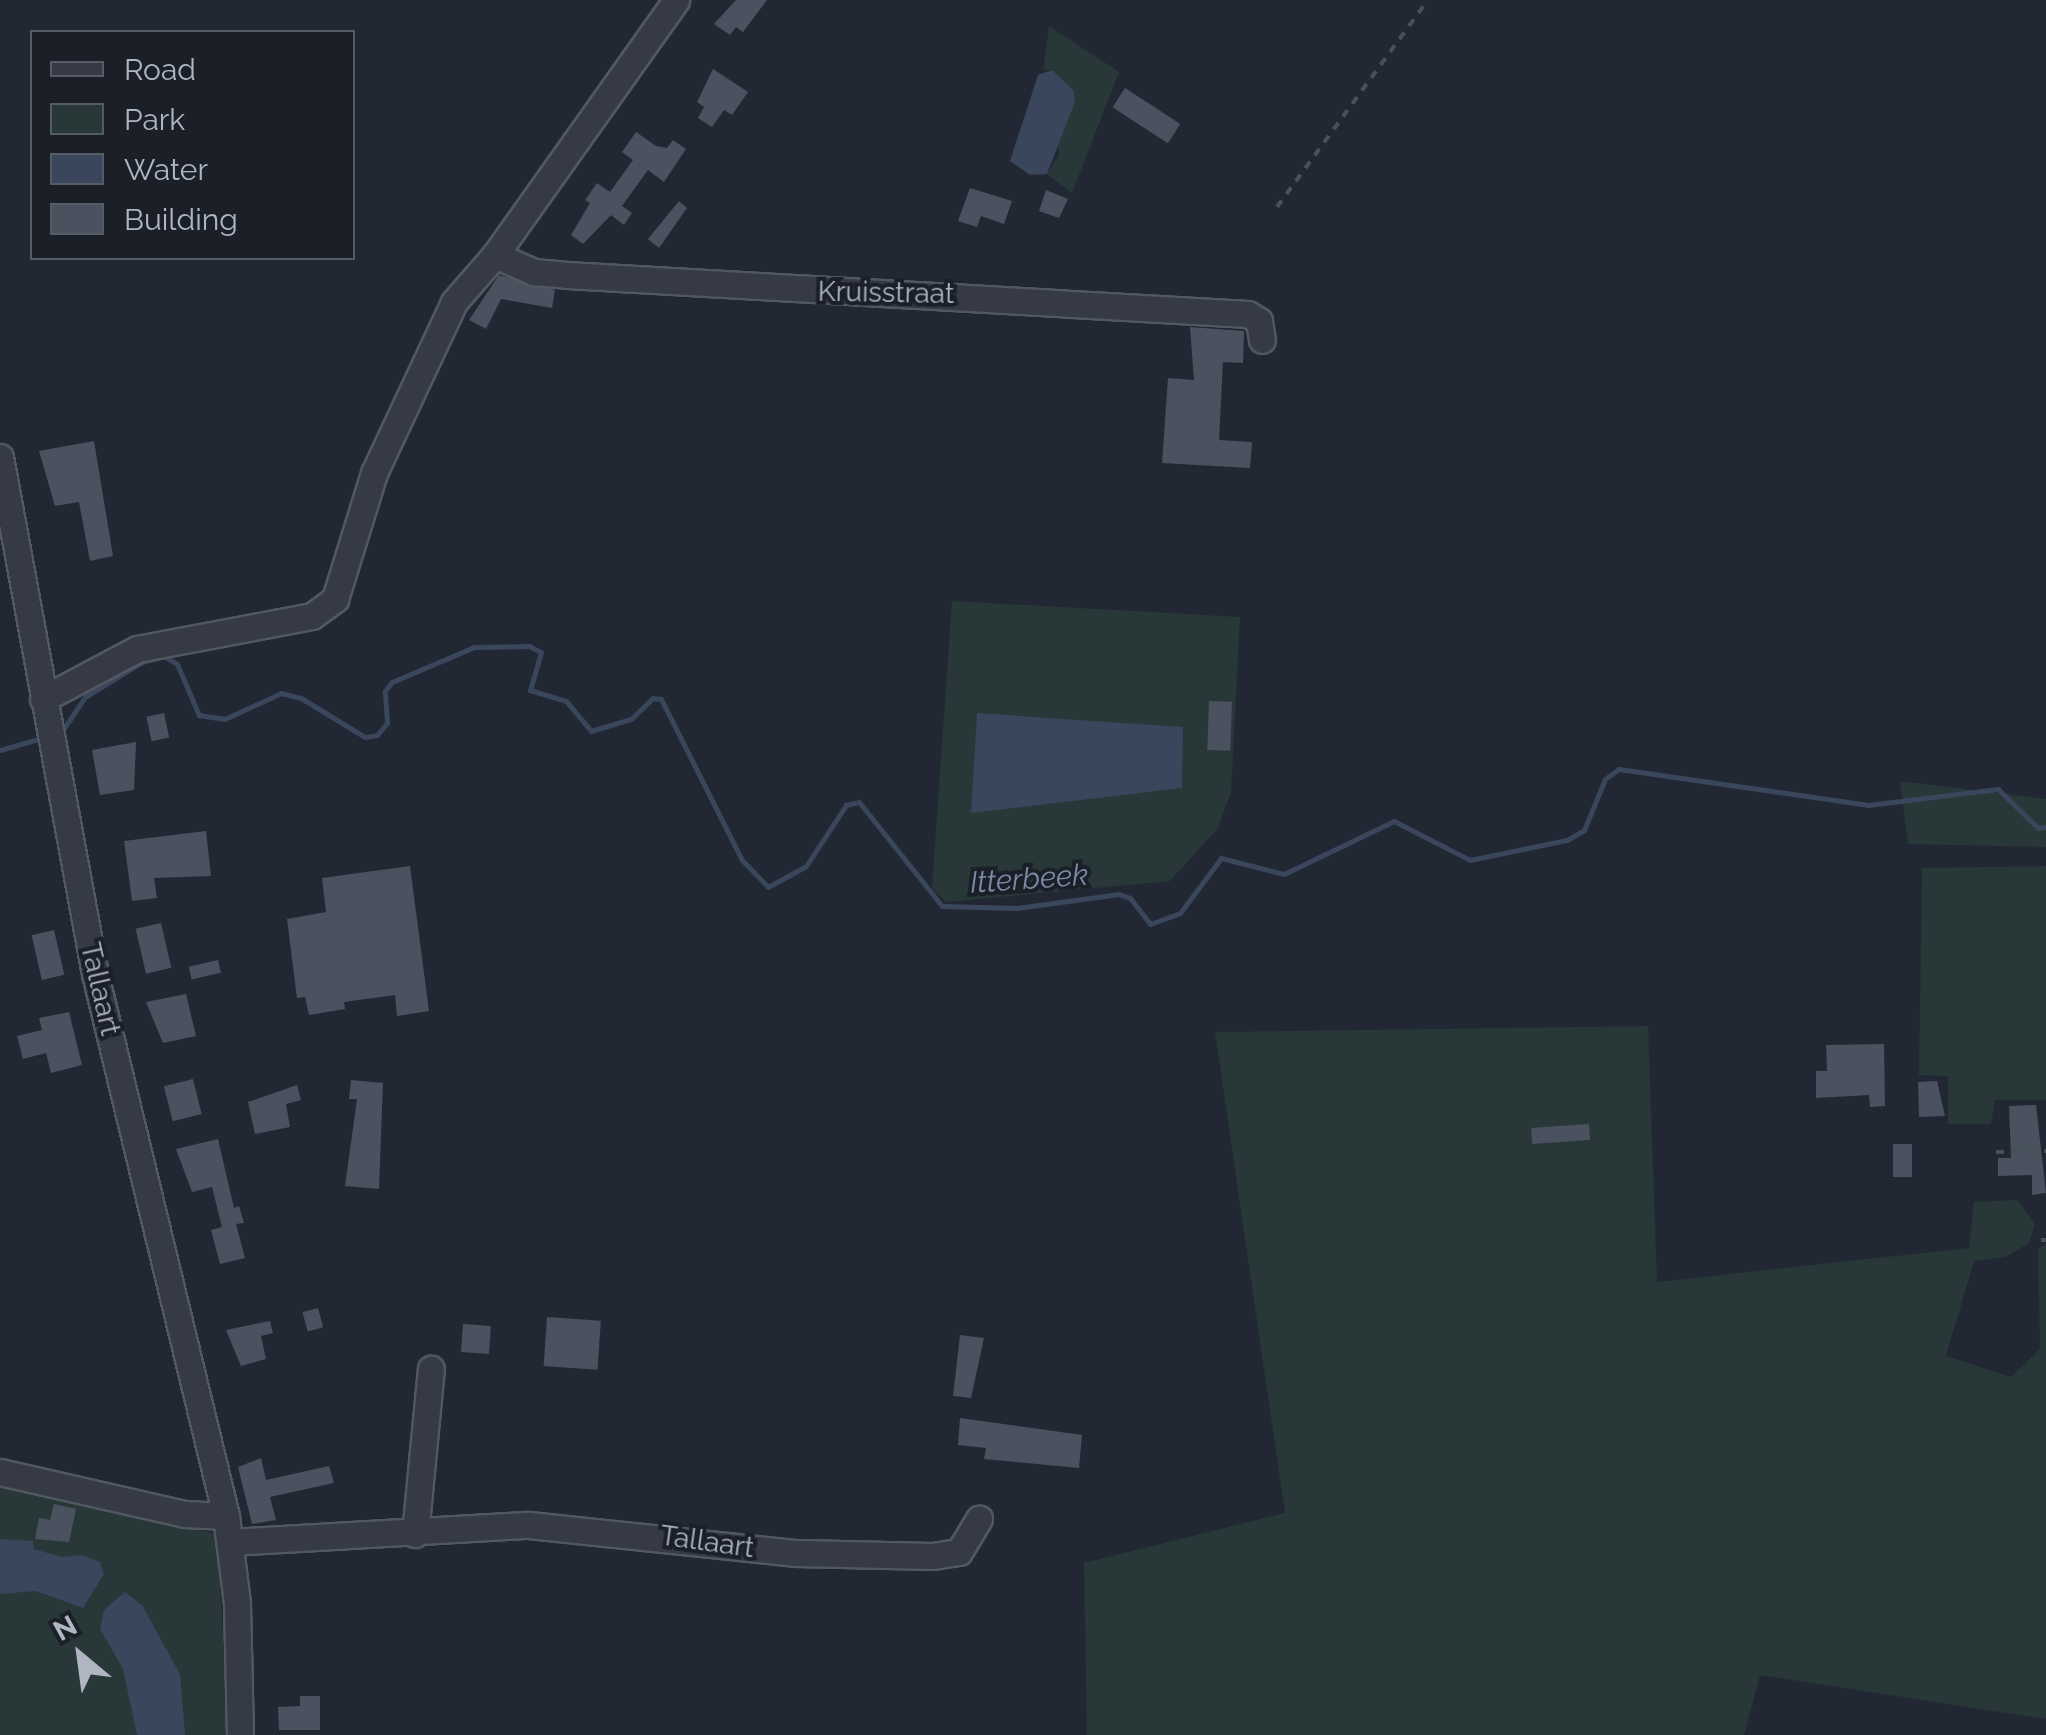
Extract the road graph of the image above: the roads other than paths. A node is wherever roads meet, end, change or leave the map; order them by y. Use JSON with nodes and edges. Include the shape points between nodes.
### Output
{"nodes":[{"id":1,"x":676,"y":0,"type":"edge"},
{"id":2,"x":495,"y":256,"type":"junction"},
{"id":3,"x":1262,"y":340,"type":"dead end"},
{"id":4,"x":0,"y":457,"type":"edge"},
{"id":5,"x":43,"y":699,"type":"junction"},
{"id":6,"x":431,"y":1369,"type":"dead end"},
{"id":7,"x":0,"y":1472,"type":"edge"},
{"id":8,"x":226,"y":1516,"type":"junction"},
{"id":9,"x":979,"y":1518,"type":"dead end"},
{"id":10,"x":415,"y":1534,"type":"junction"},
{"id":11,"x":230,"y":1542,"type":"junction"},
{"id":12,"x":240,"y":1735,"type":"edge"}],
"edges":[{"from":1,"to":2,"type":"street"},
{"from":2,"to":3,"type":"street","name":"Kruisstraat","via":[[534,272],[568,275],[1248,314],[1259,322]]},
{"from":2,"to":5,"type":"street","via":[[454,302],[432,347],[374,474],[331,604],[297,620],[138,649]]},
{"from":4,"to":5,"type":"street","name":"Tallaart"},
{"from":5,"to":8,"type":"street","name":"Tallaart","via":[[95,974]]},
{"from":6,"to":10,"type":"street"},
{"from":7,"to":8,"type":"street","via":[[185,1514]]},
{"from":8,"to":11,"type":"street","name":"Tallaart"},
{"from":9,"to":10,"type":"street","name":"Tallaart","via":[[959,1552],[933,1556],[797,1553],[529,1525]]},
{"from":10,"to":11,"type":"street","name":"Tallaart"},
{"from":11,"to":12,"type":"street","name":"Tallaart"}]}
